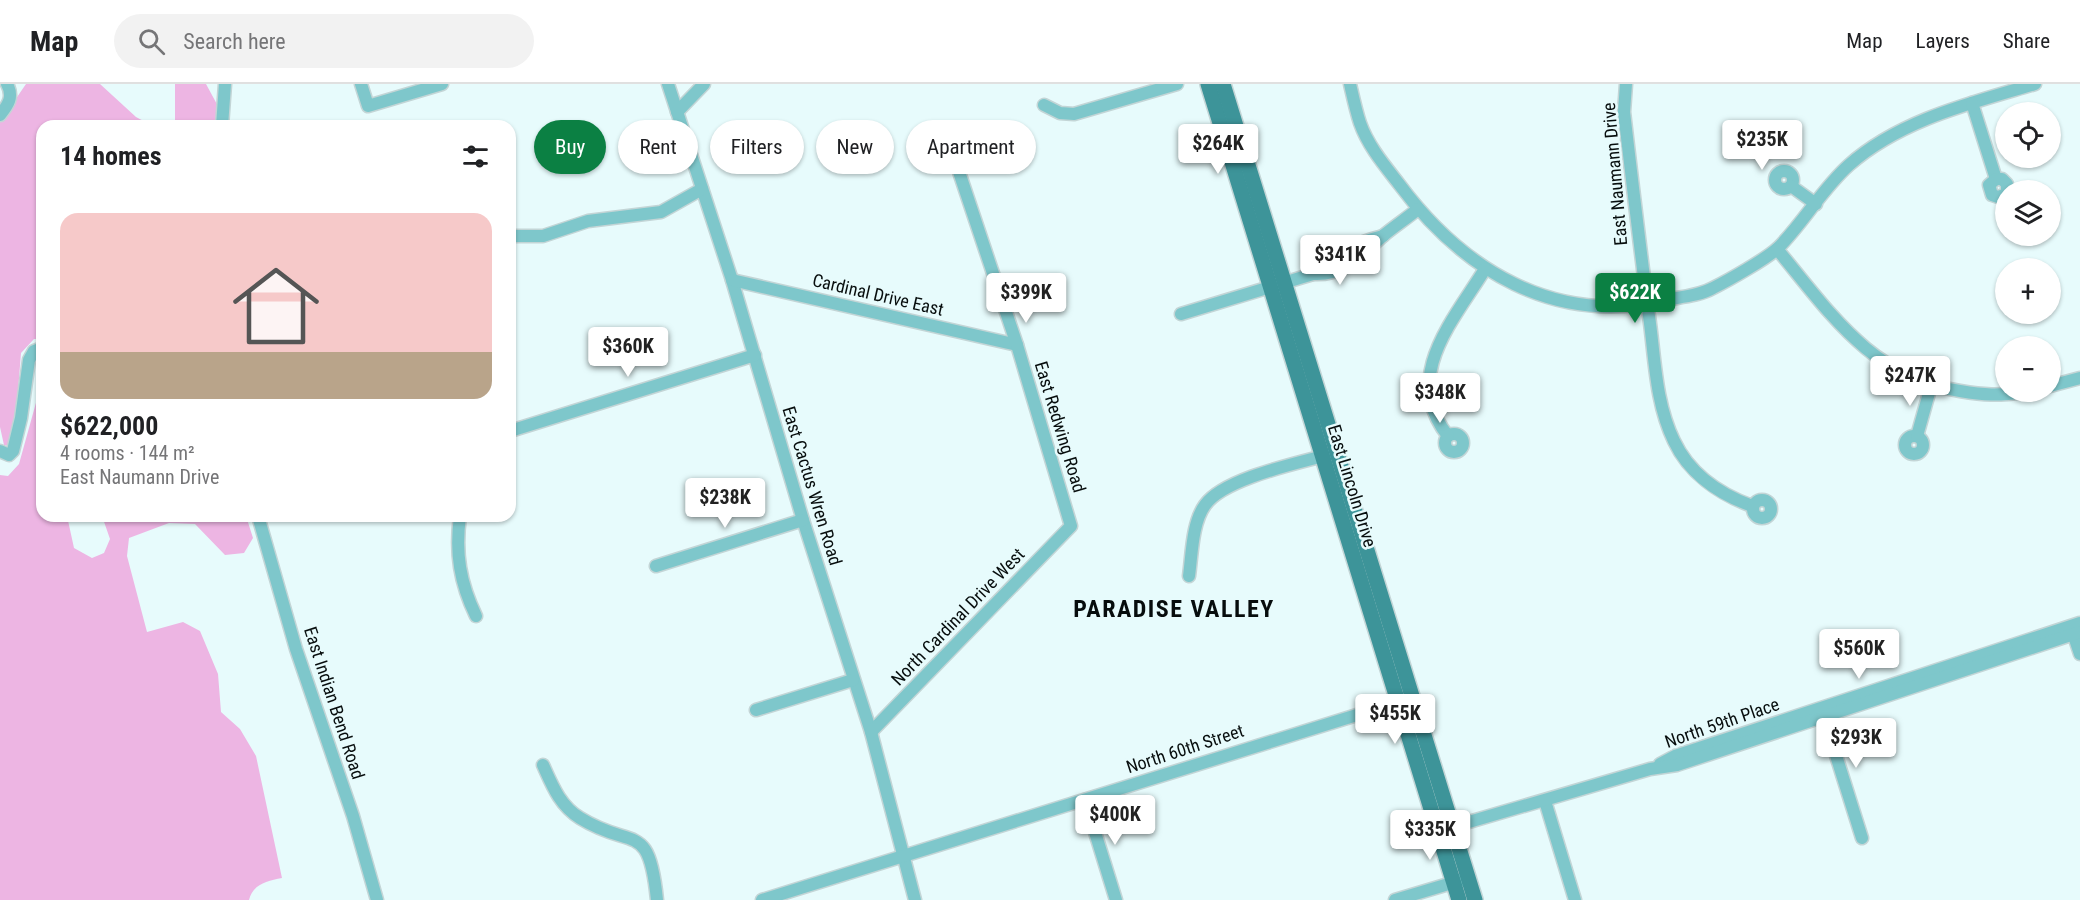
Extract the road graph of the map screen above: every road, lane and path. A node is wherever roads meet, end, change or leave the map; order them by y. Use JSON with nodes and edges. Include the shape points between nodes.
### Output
{"nodes":[{"id":1,"x":7,"y":84,"type":"edge"},
{"id":2,"x":225,"y":84,"type":"edge"},
{"id":3,"x":361,"y":84,"type":"edge"},
{"id":4,"x":441,"y":84,"type":"edge"},
{"id":5,"x":668,"y":84,"type":"edge"},
{"id":6,"x":704,"y":84,"type":"edge"},
{"id":7,"x":1177,"y":84,"type":"edge"},
{"id":8,"x":1208,"y":84,"type":"edge"},
{"id":9,"x":1223,"y":84,"type":"edge"},
{"id":10,"x":1350,"y":84,"type":"edge"},
{"id":11,"x":1626,"y":84,"type":"edge"},
{"id":12,"x":2035,"y":84,"type":"edge"},
{"id":13,"x":1972,"y":103,"type":"junction"},
{"id":14,"x":1044,"y":105,"type":"dead end"},
{"id":15,"x":677,"y":112,"type":"junction"},
{"id":16,"x":0,"y":116,"type":"edge"},
{"id":17,"x":222,"y":120,"type":"edge"},
{"id":18,"x":960,"y":174,"type":"edge"},
{"id":19,"x":2000,"y":180,"type":"edge"},
{"id":20,"x":1791,"y":186,"type":"dead end"},
{"id":21,"x":702,"y":189,"type":"junction"},
{"id":22,"x":1816,"y":204,"type":"junction"},
{"id":23,"x":1418,"y":209,"type":"junction"},
{"id":24,"x":516,"y":236,"type":"edge"},
{"id":25,"x":1777,"y":249,"type":"junction"},
{"id":26,"x":1485,"y":269,"type":"junction"},
{"id":27,"x":732,"y":280,"type":"junction"},
{"id":28,"x":1277,"y":286,"type":"junction"},
{"id":29,"x":1647,"y":304,"type":"junction"},
{"id":30,"x":1181,"y":314,"type":"dead end"},
{"id":31,"x":1017,"y":345,"type":"junction"},
{"id":32,"x":36,"y":350,"type":"edge"},
{"id":33,"x":755,"y":355,"type":"junction"},
{"id":34,"x":2080,"y":378,"type":"edge"},
{"id":35,"x":2061,"y":383,"type":"edge"},
{"id":36,"x":1931,"y":386,"type":"junction"},
{"id":37,"x":1995,"y":397,"type":"edge"},
{"id":38,"x":516,"y":428,"type":"edge"},
{"id":39,"x":1448,"y":436,"type":"dead end"},
{"id":40,"x":1917,"y":436,"type":"dead end"},
{"id":41,"x":0,"y":452,"type":"edge"},
{"id":42,"x":1338,"y":452,"type":"junction"},
{"id":43,"x":1323,"y":456,"type":"junction"},
{"id":44,"x":1752,"y":506,"type":"dead end"},
{"id":45,"x":803,"y":520,"type":"junction"},
{"id":46,"x":260,"y":522,"type":"edge"},
{"id":47,"x":460,"y":522,"type":"edge"},
{"id":48,"x":1071,"y":526,"type":"joint"},
{"id":49,"x":656,"y":566,"type":"dead end"},
{"id":50,"x":1189,"y":576,"type":"dead end"},
{"id":51,"x":1372,"y":590,"type":"junction"},
{"id":52,"x":476,"y":616,"type":"dead end"},
{"id":53,"x":2076,"y":629,"type":"edge"},
{"id":54,"x":2080,"y":654,"type":"edge"},
{"id":55,"x":853,"y":680,"type":"junction"},
{"id":56,"x":1406,"y":700,"type":"junction"},
{"id":57,"x":756,"y":710,"type":"dead end"},
{"id":58,"x":1823,"y":713,"type":"junction"},
{"id":59,"x":871,"y":732,"type":"junction"},
{"id":60,"x":543,"y":765,"type":"dead end"},
{"id":61,"x":1085,"y":800,"type":"junction"},
{"id":62,"x":1545,"y":801,"type":"junction"},
{"id":63,"x":1445,"y":829,"type":"junction"},
{"id":64,"x":1862,"y":838,"type":"dead end"},
{"id":65,"x":904,"y":857,"type":"junction"},
{"id":66,"x":1461,"y":880,"type":"junction"},
{"id":67,"x":377,"y":900,"type":"edge"},
{"id":68,"x":657,"y":900,"type":"edge"},
{"id":69,"x":762,"y":900,"type":"edge"},
{"id":70,"x":915,"y":900,"type":"edge"},
{"id":71,"x":1116,"y":900,"type":"edge"},
{"id":72,"x":1395,"y":900,"type":"edge"},
{"id":73,"x":1459,"y":900,"type":"edge"},
{"id":74,"x":1475,"y":900,"type":"edge"},
{"id":75,"x":1575,"y":900,"type":"edge"}],
"edges":[{"from":1,"to":16,"type":"street","via":[[9,103]]},
{"from":2,"to":17,"type":"street"},
{"from":3,"to":4,"type":"street","via":[[368,106]]},
{"from":5,"to":15,"type":"street","name":"East Cactus Wren Road"},
{"from":6,"to":15,"type":"street"},
{"from":7,"to":14,"type":"street","via":[[1074,114],[1060,113]]},
{"from":8,"to":28,"type":"main road","name":"East Lincoln Drive"},
{"from":9,"to":28,"type":"main road","name":"East Lincoln Drive"},
{"from":10,"to":23,"type":"street","via":[[1360,125]]},
{"from":11,"to":29,"type":"street","name":"East Naumann Drive","via":[[1624,111]]},
{"from":12,"to":13,"type":"street"},
{"from":13,"to":19,"type":"street","via":[[1996,179]]},
{"from":13,"to":22,"type":"street","via":[[1912,124],[1878,144],[1849,165]]},
{"from":15,"to":21,"type":"street","name":"East Cactus Wren Road"},
{"from":18,"to":31,"type":"street","name":"East Redwing Road"},
{"from":20,"to":22,"type":"street"},
{"from":21,"to":24,"type":"street","via":[[661,212],[588,220],[543,236]]},
{"from":21,"to":27,"type":"street","name":"East Cactus Wren Road"},
{"from":22,"to":25,"type":"street"},
{"from":23,"to":26,"type":"street","via":[[1458,250]]},
{"from":23,"to":28,"type":"street","via":[[1367,254],[1347,266],[1327,275],[1313,274]]},
{"from":25,"to":29,"type":"street","via":[[1711,290]]},
{"from":25,"to":36,"type":"street","via":[[1854,339],[1882,363]]},
{"from":26,"to":29,"type":"street","via":[[1533,293],[1558,300],[1612,306]]},
{"from":26,"to":39,"type":"street","via":[[1435,352],[1430,368],[1430,406]]},
{"from":27,"to":31,"type":"street","name":"Cardinal Drive East"},
{"from":27,"to":33,"type":"street","name":"East Cactus Wren Road"},
{"from":28,"to":30,"type":"street"},
{"from":28,"to":42,"type":"main road","name":"East Lincoln Drive"},
{"from":28,"to":43,"type":"main road","name":"East Lincoln Drive"},
{"from":29,"to":44,"type":"street","name":"East Naumann Drive","via":[[1659,397],[1674,441],[1707,481]]},
{"from":31,"to":48,"type":"street","name":"East Redwing Road"},
{"from":32,"to":41,"type":"street","via":[[29,360],[13,451],[9,455]]},
{"from":33,"to":38,"type":"street"},
{"from":33,"to":45,"type":"street","name":"East Cactus Wren Road"},
{"from":34,"to":35,"type":"street"},
{"from":36,"to":37,"type":"street"},
{"from":36,"to":40,"type":"street"},
{"from":42,"to":43,"type":"street"},
{"from":42,"to":51,"type":"main road","name":"East Lincoln Drive"},
{"from":43,"to":50,"type":"street","via":[[1233,484],[1217,493],[1204,506],[1198,521]]},
{"from":43,"to":51,"type":"main road","name":"East Lincoln Drive"},
{"from":45,"to":49,"type":"street"},
{"from":45,"to":55,"type":"street","name":"East Cactus Wren Road"},
{"from":46,"to":67,"type":"street","name":"East Indian Bend Road","via":[[296,650],[353,816]]},
{"from":47,"to":52,"type":"street","via":[[458,567]]},
{"from":48,"to":59,"type":"street","name":"North Cardinal Drive West"},
{"from":51,"to":56,"type":"main road","name":"East Lincoln Drive"},
{"from":53,"to":54,"type":"street"},
{"from":53,"to":58,"type":"street","name":"North 59th Place"},
{"from":55,"to":57,"type":"street"},
{"from":55,"to":59,"type":"street","name":"East Cactus Wren Road"},
{"from":56,"to":61,"type":"street","name":"North 60th Street"},
{"from":56,"to":63,"type":"main road","name":"East Lincoln Drive"},
{"from":58,"to":62,"type":"street","name":"North 59th Place","via":[[1677,765],[1650,769]]},
{"from":58,"to":64,"type":"street"},
{"from":59,"to":65,"type":"street","name":"East Cactus Wren Road"},
{"from":60,"to":68,"type":"street","via":[[562,804],[578,818],[627,836],[646,849],[655,872]]},
{"from":61,"to":65,"type":"street","name":"North 60th Street"},
{"from":61,"to":71,"type":"street"},
{"from":62,"to":63,"type":"street","name":"North 59th Place"},
{"from":62,"to":75,"type":"street"},
{"from":63,"to":66,"type":"main road","name":"East Lincoln Drive"},
{"from":65,"to":69,"type":"street","name":"North 60th Street"},
{"from":65,"to":70,"type":"street","name":"East Cactus Wren Road"},
{"from":66,"to":72,"type":"street"},
{"from":66,"to":73,"type":"main road","name":"East Lincoln Drive"},
{"from":66,"to":74,"type":"main road","name":"East Lincoln Drive"}]}
